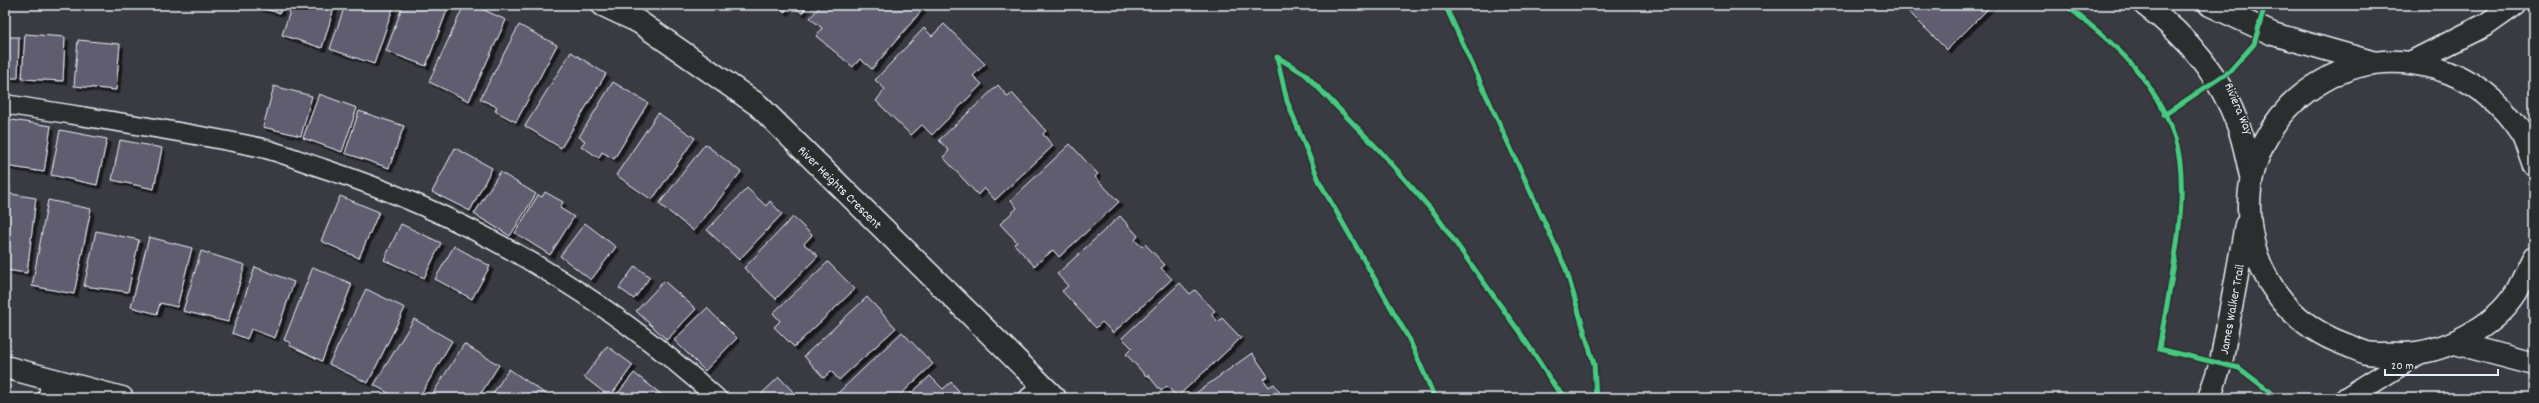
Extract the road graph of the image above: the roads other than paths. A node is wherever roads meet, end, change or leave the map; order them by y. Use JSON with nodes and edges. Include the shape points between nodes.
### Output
{"nodes":[{"id":1,"x":603,"y":5,"type":"edge"},
{"id":2,"x":2145,"y":5,"type":"edge"},
{"id":3,"x":2210,"y":5,"type":"edge"},
{"id":4,"x":2514,"y":5,"type":"edge"},
{"id":5,"x":2372,"y":62,"type":"junction"},
{"id":6,"x":2412,"y":62,"type":"junction"},
{"id":7,"x":5,"y":104,"type":"edge"},
{"id":8,"x":2534,"y":165,"type":"edge"},
{"id":9,"x":2251,"y":176,"type":"junction"},
{"id":10,"x":2248,"y":218,"type":"junction"},
{"id":11,"x":2534,"y":257,"type":"edge"},
{"id":12,"x":2454,"y":343,"type":"junction"},
{"id":13,"x":2417,"y":354,"type":"junction"},
{"id":14,"x":2534,"y":364,"type":"edge"},
{"id":15,"x":5,"y":368,"type":"edge"},
{"id":16,"x":50,"y":389,"type":"edge"},
{"id":17,"x":1042,"y":394,"type":"edge"},
{"id":18,"x":122,"y":398,"type":"edge"},
{"id":19,"x":717,"y":398,"type":"edge"},
{"id":20,"x":2210,"y":398,"type":"edge"},
{"id":21,"x":2347,"y":398,"type":"edge"}],
"edges":[{"from":1,"to":17,"type":"main road","name":"River Heights Crescent","via":[[639,22],[758,105]]},
{"from":2,"to":9,"type":"main road","name":"Riviera Way","via":[[2176,30],[2200,56],[2216,80],[2238,126]]},
{"from":3,"to":5,"type":"main road","via":[[2273,34]]},
{"from":4,"to":6,"type":"main road","via":[[2487,24]]},
{"from":5,"to":6,"type":"main road"},
{"from":5,"to":9,"type":"main road","via":[[2338,72],[2302,94],[2282,113],[2263,142]]},
{"from":6,"to":8,"type":"main road","via":[[2456,74],[2494,99],[2523,135]]},
{"from":7,"to":19,"type":"lane","via":[[259,147],[372,184],[481,233],[584,293],[679,363]]},
{"from":9,"to":10,"type":"main road"},
{"from":10,"to":13,"type":"main road","via":[[2259,265],[2285,306],[2323,336],[2368,353]]},
{"from":10,"to":20,"type":"main road","name":"James Walker Trail","via":[[2220,363]]},
{"from":11,"to":12,"type":"main road","via":[[2516,293],[2489,322]]},
{"from":12,"to":13,"type":"main road"},
{"from":12,"to":14,"type":"main road"},
{"from":13,"to":21,"type":"main road"},
{"from":15,"to":16,"type":"main road"},
{"from":16,"to":18,"type":"main road"}]}
